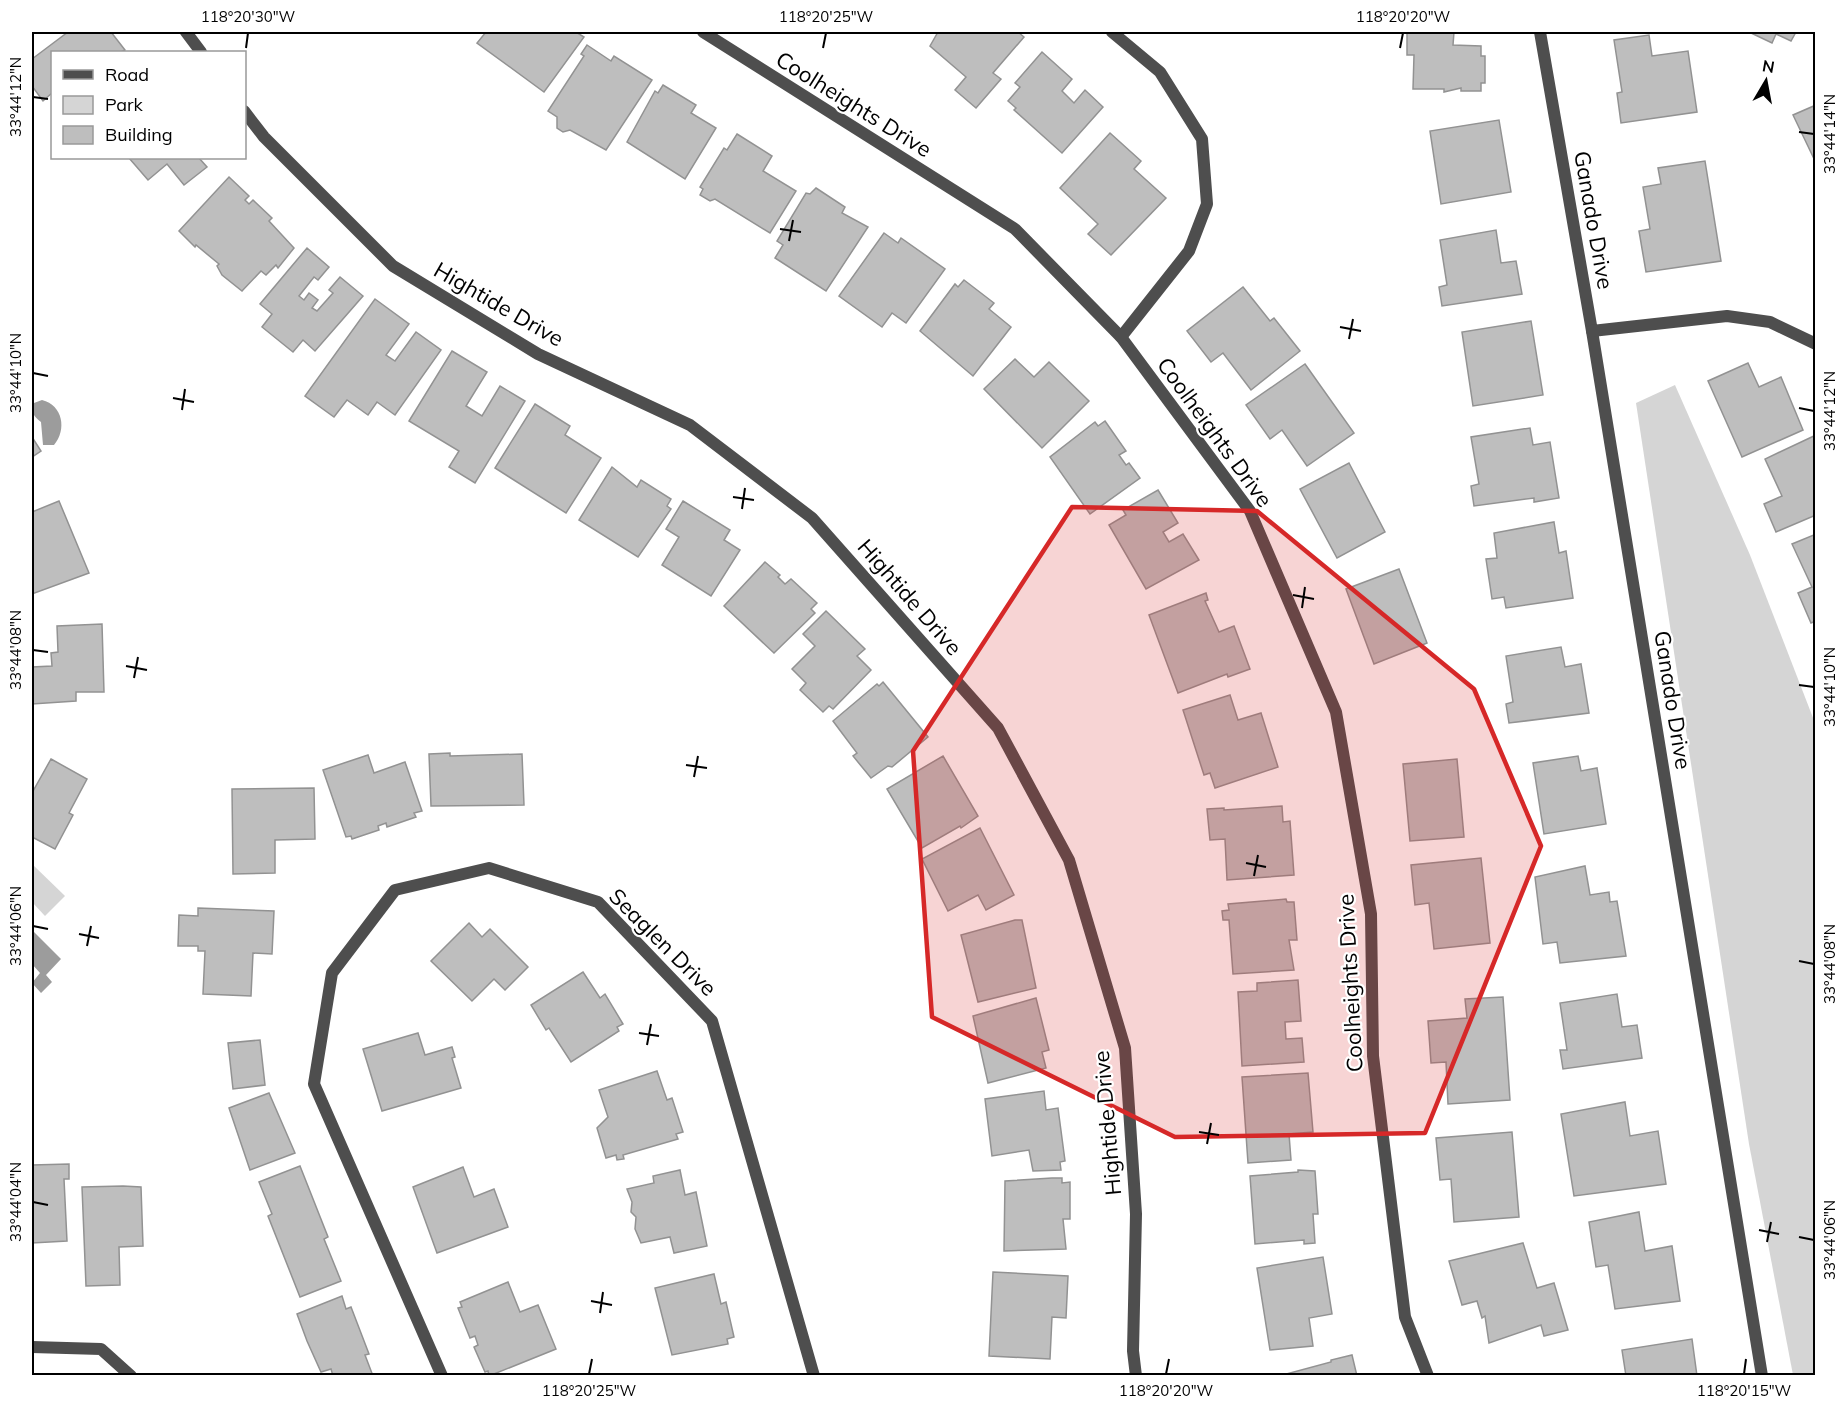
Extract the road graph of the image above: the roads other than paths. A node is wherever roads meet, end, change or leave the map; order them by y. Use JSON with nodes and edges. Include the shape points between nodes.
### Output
{"nodes":[{"id":1,"x":186,"y":32,"type":"edge"},
{"id":2,"x":703,"y":32,"type":"edge"},
{"id":3,"x":1112,"y":32,"type":"edge"},
{"id":4,"x":1540,"y":32,"type":"edge"},
{"id":5,"x":200,"y":51,"type":"edge"},
{"id":6,"x":246,"y":114,"type":"edge"},
{"id":7,"x":1592,"y":331,"type":"junction"},
{"id":8,"x":1121,"y":337,"type":"junction"},
{"id":9,"x":1815,"y":344,"type":"edge"},
{"id":10,"x":32,"y":1347,"type":"edge"},
{"id":11,"x":130,"y":1376,"type":"edge"},
{"id":12,"x":442,"y":1376,"type":"edge"},
{"id":13,"x":814,"y":1376,"type":"edge"},
{"id":14,"x":1136,"y":1376,"type":"edge"},
{"id":15,"x":1428,"y":1376,"type":"edge"},
{"id":16,"x":1762,"y":1376,"type":"edge"}],
"edges":[{"from":1,"to":5,"type":"street"},
{"from":2,"to":8,"type":"street","name":"Coolheights Drive","via":[[1015,229]]},
{"from":3,"to":8,"type":"street","via":[[1160,72],[1202,139],[1207,204],[1189,251]]},
{"from":4,"to":7,"type":"street","name":"Ganado Drive"},
{"from":6,"to":14,"type":"street","name":"Hightide Drive","via":[[264,137],[393,266],[538,354],[690,425],[812,518],[998,728],[1069,860],[1125,1048],[1136,1214]]},
{"from":7,"to":9,"type":"street","via":[[1727,316],[1770,322]]},
{"from":7,"to":16,"type":"street","name":"Ganado Drive"},
{"from":8,"to":15,"type":"street","name":"Coolheights Drive","via":[[1250,511],[1336,712],[1371,914],[1373,1056],[1405,1317]]},
{"from":10,"to":11,"type":"street","via":[[101,1348]]},
{"from":12,"to":13,"type":"street","name":"Seaglen Drive","via":[[314,1084],[332,973],[395,890],[489,868],[598,902],[712,1021]]}]}
